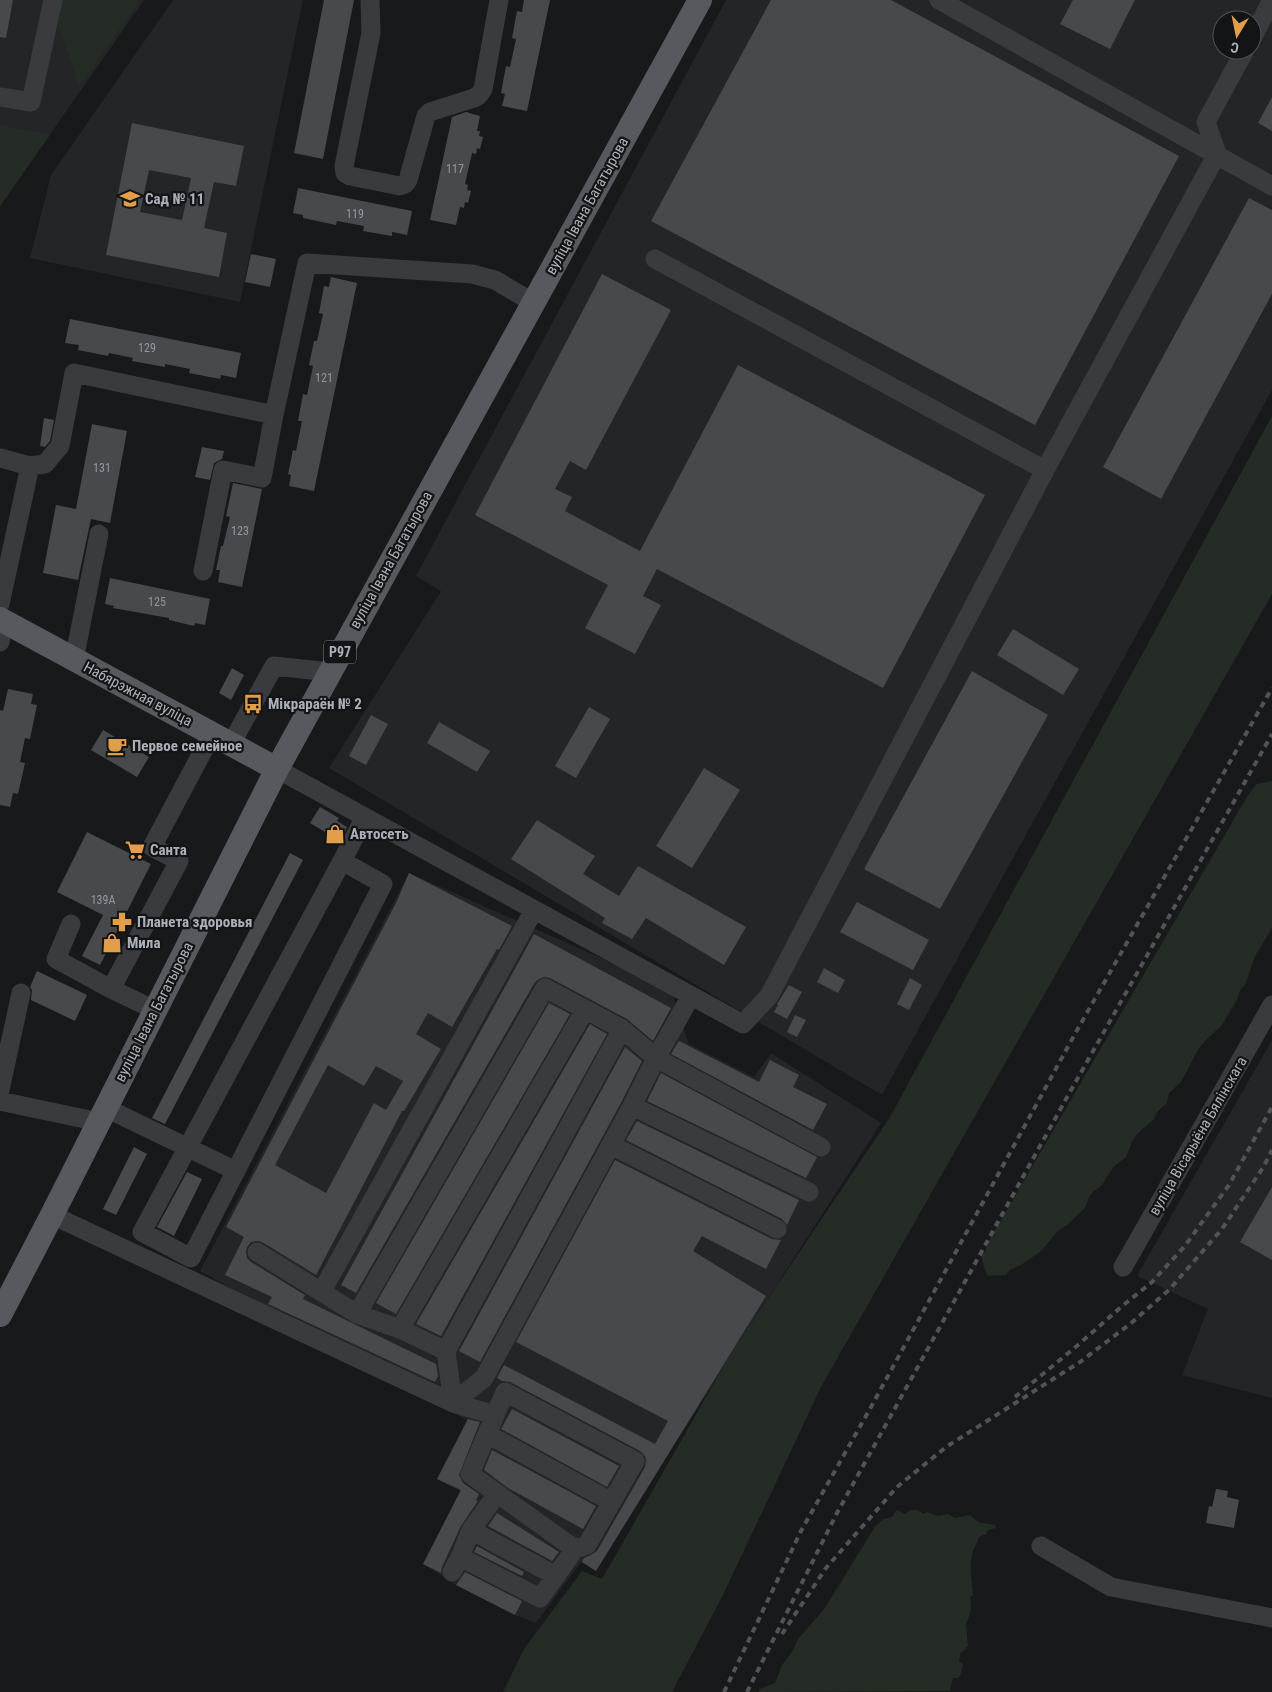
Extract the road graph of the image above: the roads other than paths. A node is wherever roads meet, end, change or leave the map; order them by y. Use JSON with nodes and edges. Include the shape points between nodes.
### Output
{"nodes":[{"id":1,"x":52,"y":0,"type":"edge"},
{"id":2,"x":370,"y":0,"type":"edge"},
{"id":3,"x":500,"y":0,"type":"edge"},
{"id":4,"x":700,"y":0,"type":"edge"},
{"id":5,"x":939,"y":0,"type":"edge"},
{"id":6,"x":1272,"y":0,"type":"edge"},
{"id":7,"x":1262,"y":19,"type":"edge"},
{"id":8,"x":1240,"y":60,"type":"edge"},
{"id":9,"x":0,"y":97,"type":"edge"},
{"id":10,"x":1217,"y":154,"type":"junction"},
{"id":11,"x":1272,"y":186,"type":"edge"},
{"id":12,"x":654,"y":259,"type":"dead end"},
{"id":13,"x":534,"y":303,"type":"junction"},
{"id":14,"x":274,"y":415,"type":"junction"},
{"id":15,"x":0,"y":458,"type":"edge"},
{"id":16,"x":30,"y":466,"type":"junction"},
{"id":17,"x":1045,"y":470,"type":"junction"},
{"id":18,"x":99,"y":534,"type":"dead end"},
{"id":19,"x":203,"y":571,"type":"dead end"},
{"id":20,"x":1,"y":622,"type":"edge"},
{"id":21,"x":74,"y":660,"type":"junction"},
{"id":22,"x":330,"y":672,"type":"junction"},
{"id":23,"x":222,"y":739,"type":"junction"},
{"id":24,"x":277,"y":769,"type":"junction"},
{"id":25,"x":365,"y":817,"type":"junction"},
{"id":26,"x":342,"y":861,"type":"junction"},
{"id":27,"x":534,"y":910,"type":"junction"},
{"id":28,"x":71,"y":924,"type":"dead end"},
{"id":29,"x":111,"y":988,"type":"junction"},
{"id":30,"x":21,"y":993,"type":"dead end"},
{"id":31,"x":692,"y":996,"type":"junction"},
{"id":32,"x":1272,"y":1005,"type":"edge"},
{"id":33,"x":155,"y":1010,"type":"junction"},
{"id":34,"x":585,"y":1010,"type":"junction"},
{"id":35,"x":622,"y":1029,"type":"junction"},
{"id":36,"x":656,"y":1058,"type":"junction"},
{"id":37,"x":0,"y":1090,"type":"edge"},
{"id":38,"x":0,"y":1100,"type":"edge"},
{"id":39,"x":632,"y":1106,"type":"junction"},
{"id":40,"x":102,"y":1115,"type":"junction"},
{"id":41,"x":610,"y":1145,"type":"junction"},
{"id":42,"x":187,"y":1147,"type":"junction"},
{"id":43,"x":821,"y":1147,"type":"dead end"},
{"id":44,"x":236,"y":1171,"type":"junction"},
{"id":45,"x":809,"y":1192,"type":"dead end"},
{"id":46,"x":52,"y":1215,"type":"junction"},
{"id":47,"x":778,"y":1229,"type":"dead end"},
{"id":48,"x":257,"y":1252,"type":"dead end"},
{"id":49,"x":1123,"y":1267,"type":"dead end"},
{"id":50,"x":322,"y":1292,"type":"junction"},
{"id":51,"x":358,"y":1314,"type":"junction"},
{"id":52,"x":0,"y":1315,"type":"edge"},
{"id":53,"x":400,"y":1329,"type":"junction"},
{"id":54,"x":446,"y":1351,"type":"junction"},
{"id":55,"x":453,"y":1404,"type":"junction"},
{"id":56,"x":495,"y":1415,"type":"junction"},
{"id":57,"x":487,"y":1434,"type":"junction"},
{"id":58,"x":497,"y":1494,"type":"junction"},
{"id":59,"x":612,"y":1502,"type":"junction"},
{"id":60,"x":470,"y":1530,"type":"junction"},
{"id":61,"x":1041,"y":1546,"type":"dead end"},
{"id":62,"x":575,"y":1550,"type":"junction"},
{"id":63,"x":556,"y":1576,"type":"junction"},
{"id":64,"x":1272,"y":1618,"type":"edge"}],
"edges":[{"from":1,"to":9,"type":"street","via":[[31,102]]},
{"from":2,"to":3,"type":"street","via":[[372,33],[345,173],[400,186],[408,180],[426,116],[480,94]]},
{"from":4,"to":13,"type":"main road","name":"вуліца Івана Багатырова","number":"Р97"},
{"from":5,"to":10,"type":"street"},
{"from":6,"to":7,"type":"street"},
{"from":8,"to":10,"type":"street","via":[[1206,122]]},
{"from":10,"to":11,"type":"street"},
{"from":10,"to":17,"type":"street"},
{"from":12,"to":17,"type":"street"},
{"from":13,"to":14,"type":"street","via":[[495,280],[472,274],[307,263]]},
{"from":13,"to":22,"type":"main road","name":"вуліца Івана Багатырова","number":"Р97"},
{"from":14,"to":16,"type":"street","via":[[74,373],[60,446],[45,464]]},
{"from":14,"to":19,"type":"street","via":[[262,478],[223,470]]},
{"from":15,"to":16,"type":"street"},
{"from":16,"to":20,"type":"street"},
{"from":17,"to":31,"type":"street","via":[[769,996],[743,1024]]},
{"from":18,"to":21,"type":"street"},
{"from":20,"to":21,"type":"main road","name":"Набярэжная вуліца"},
{"from":21,"to":23,"type":"main road","name":"Набярэжная вуліца"},
{"from":22,"to":23,"type":"street","via":[[274,666]]},
{"from":22,"to":24,"type":"main road","name":"вуліца Івана Багатырова","number":"Р97"},
{"from":23,"to":24,"type":"main road","name":"Набярэжная вуліца"},
{"from":23,"to":29,"type":"street","via":[[152,847],[179,861]]},
{"from":24,"to":25,"type":"street"},
{"from":24,"to":33,"type":"main road","name":"вуліца Івана Багатырова","number":"Р97"},
{"from":25,"to":26,"type":"street"},
{"from":25,"to":27,"type":"street"},
{"from":26,"to":42,"type":"street"},
{"from":26,"to":44,"type":"street","via":[[384,884]]},
{"from":27,"to":31,"type":"street"},
{"from":27,"to":50,"type":"street"},
{"from":28,"to":29,"type":"street","via":[[56,959]]},
{"from":29,"to":33,"type":"street"},
{"from":30,"to":37,"type":"street"},
{"from":31,"to":36,"type":"street"},
{"from":32,"to":49,"type":"street","name":"вуліца Вісарыёна Бялінскага"},
{"from":33,"to":40,"type":"main road","name":"вуліца Івана Багатырова","number":"Р97"},
{"from":34,"to":35,"type":"street"},
{"from":34,"to":51,"type":"street","via":[[545,988]]},
{"from":34,"to":53,"type":"street"},
{"from":35,"to":36,"type":"street"},
{"from":35,"to":54,"type":"street"},
{"from":36,"to":39,"type":"street"},
{"from":36,"to":43,"type":"street"},
{"from":38,"to":40,"type":"street"},
{"from":39,"to":41,"type":"street"},
{"from":39,"to":45,"type":"street"},
{"from":40,"to":42,"type":"street"},
{"from":40,"to":46,"type":"main road","name":"вуліца Івана Багатырова","number":"Р97"},
{"from":41,"to":47,"type":"street"},
{"from":41,"to":55,"type":"street","via":[[484,1378]]},
{"from":42,"to":44,"type":"street"},
{"from":42,"to":44,"type":"street","via":[[142,1232],[191,1258]]},
{"from":46,"to":52,"type":"main road","name":"вуліца Івана Багатырова","number":"Р97"},
{"from":46,"to":55,"type":"street"},
{"from":48,"to":50,"type":"street"},
{"from":50,"to":51,"type":"street"},
{"from":51,"to":53,"type":"street"},
{"from":53,"to":54,"type":"street"},
{"from":54,"to":55,"type":"street"},
{"from":55,"to":56,"type":"street"},
{"from":56,"to":57,"type":"street"},
{"from":56,"to":59,"type":"street","via":[[505,1392],[634,1461]]},
{"from":57,"to":58,"type":"street","via":[[470,1474]]},
{"from":57,"to":59,"type":"street"},
{"from":58,"to":60,"type":"street"},
{"from":58,"to":62,"type":"street"},
{"from":59,"to":62,"type":"street","via":[[587,1545]]},
{"from":60,"to":63,"type":"street"},
{"from":60,"to":63,"type":"street","via":[[456,1565],[540,1598]]},
{"from":61,"to":64,"type":"street","via":[[1111,1587]]},
{"from":62,"to":63,"type":"street"}]}
